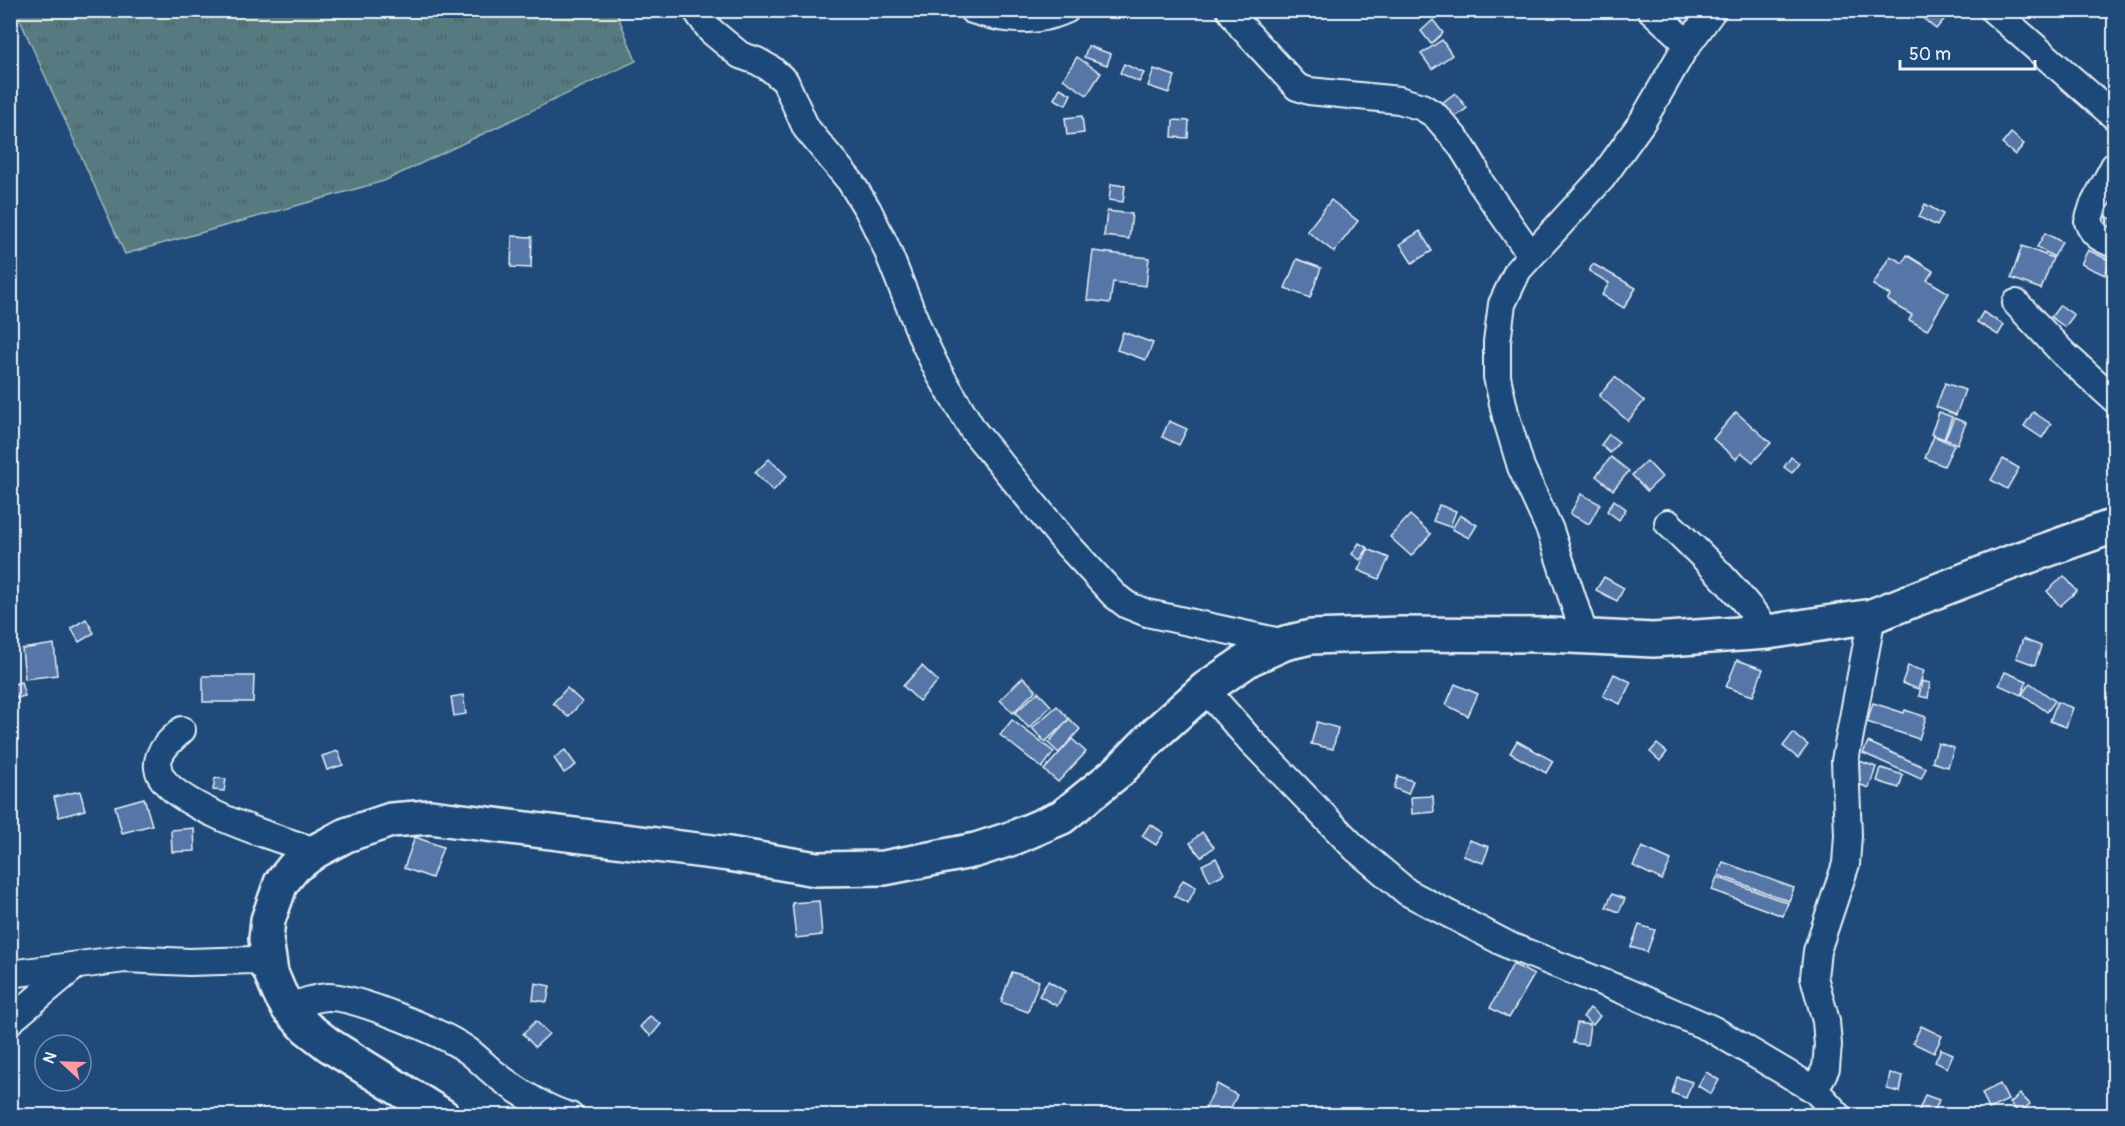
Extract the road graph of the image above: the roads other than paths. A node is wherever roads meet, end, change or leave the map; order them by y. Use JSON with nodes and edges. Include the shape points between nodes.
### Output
{"nodes":[{"id":1,"x":696,"y":10,"type":"edge"},
{"id":2,"x":972,"y":10,"type":"edge"},
{"id":3,"x":1066,"y":10,"type":"edge"},
{"id":4,"x":1230,"y":10,"type":"edge"},
{"id":5,"x":1651,"y":10,"type":"edge"},
{"id":6,"x":1713,"y":10,"type":"edge"},
{"id":7,"x":1993,"y":10,"type":"edge"},
{"id":8,"x":1688,"y":44,"type":"junction"},
{"id":9,"x":2115,"y":116,"type":"edge"},
{"id":10,"x":2115,"y":166,"type":"edge"},
{"id":11,"x":2115,"y":244,"type":"edge"},
{"id":12,"x":1531,"y":255,"type":"junction"},
{"id":13,"x":2016,"y":303,"type":"dead end"},
{"id":14,"x":2115,"y":399,"type":"edge"},
{"id":15,"x":1668,"y":523,"type":"dead end"},
{"id":16,"x":2115,"y":525,"type":"edge"},
{"id":17,"x":1872,"y":616,"type":"junction"},
{"id":18,"x":1768,"y":632,"type":"junction"},
{"id":19,"x":1585,"y":637,"type":"junction"},
{"id":20,"x":1284,"y":643,"type":"junction"},
{"id":21,"x":1205,"y":689,"type":"junction"},
{"id":22,"x":182,"y":730,"type":"dead end"},
{"id":23,"x":316,"y":851,"type":"junction"},
{"id":24,"x":75,"y":966,"type":"junction"},
{"id":25,"x":271,"y":973,"type":"junction"},
{"id":26,"x":10,"y":974,"type":"edge"},
{"id":27,"x":288,"y":1008,"type":"junction"},
{"id":28,"x":10,"y":1021,"type":"edge"},
{"id":29,"x":1815,"y":1090,"type":"junction"},
{"id":30,"x":443,"y":1116,"type":"edge"},
{"id":31,"x":570,"y":1116,"type":"edge"},
{"id":32,"x":1839,"y":1116,"type":"edge"}],
"edges":[{"from":1,"to":20,"type":"street","via":[[711,31],[740,55],[771,69],[784,81],[806,128],[850,181],[868,210],[923,340],[973,430],[1114,595],[1147,613]]},
{"from":2,"to":3,"type":"street","via":[[997,18],[1032,19]]},
{"from":4,"to":12,"type":"street","via":[[1297,87],[1399,100],[1435,115],[1460,144],[1480,182]]},
{"from":5,"to":8,"type":"street"},
{"from":6,"to":8,"type":"street"},
{"from":7,"to":9,"type":"street"},
{"from":8,"to":12,"type":"street","via":[[1642,122],[1602,178]]},
{"from":10,"to":11,"type":"street","via":[[2088,222],[2091,231]]},
{"from":12,"to":19,"type":"street","via":[[1518,270],[1502,304],[1497,377],[1521,467],[1550,530]]},
{"from":13,"to":14,"type":"street","via":[[2064,354]]},
{"from":15,"to":18,"type":"street","via":[[1718,570]]},
{"from":16,"to":17,"type":"main road"},
{"from":17,"to":18,"type":"main road"},
{"from":17,"to":29,"type":"street","via":[[1845,761],[1846,864],[1817,951],[1814,977],[1826,1020],[1828,1045],[1826,1068]]},
{"from":18,"to":19,"type":"main road","via":[[1653,640]]},
{"from":19,"to":20,"type":"main road","via":[[1401,634],[1311,637]]},
{"from":20,"to":21,"type":"main road","via":[[1248,659]]},
{"from":21,"to":23,"type":"main road","via":[[1119,771],[1062,817],[976,850],[884,868],[816,869],[729,854],[430,817],[391,820],[346,835]]},
{"from":21,"to":29,"type":"street","via":[[1355,848],[1407,892],[1510,946],[1712,1029]]},
{"from":22,"to":23,"type":"street","via":[[160,755],[159,772],[170,787],[221,817]]},
{"from":23,"to":25,"type":"main road","via":[[294,867],[281,883],[268,920],[266,939]]},
{"from":24,"to":25,"type":"street","via":[[125,959],[254,960]]},
{"from":24,"to":26,"type":"street"},
{"from":24,"to":28,"type":"street"},
{"from":25,"to":27,"type":"main road"},
{"from":27,"to":30,"type":"main road","via":[[329,1045]]},
{"from":27,"to":31,"type":"street","via":[[329,997],[356,1002],[448,1039],[524,1095]]},
{"from":29,"to":32,"type":"street"}]}
